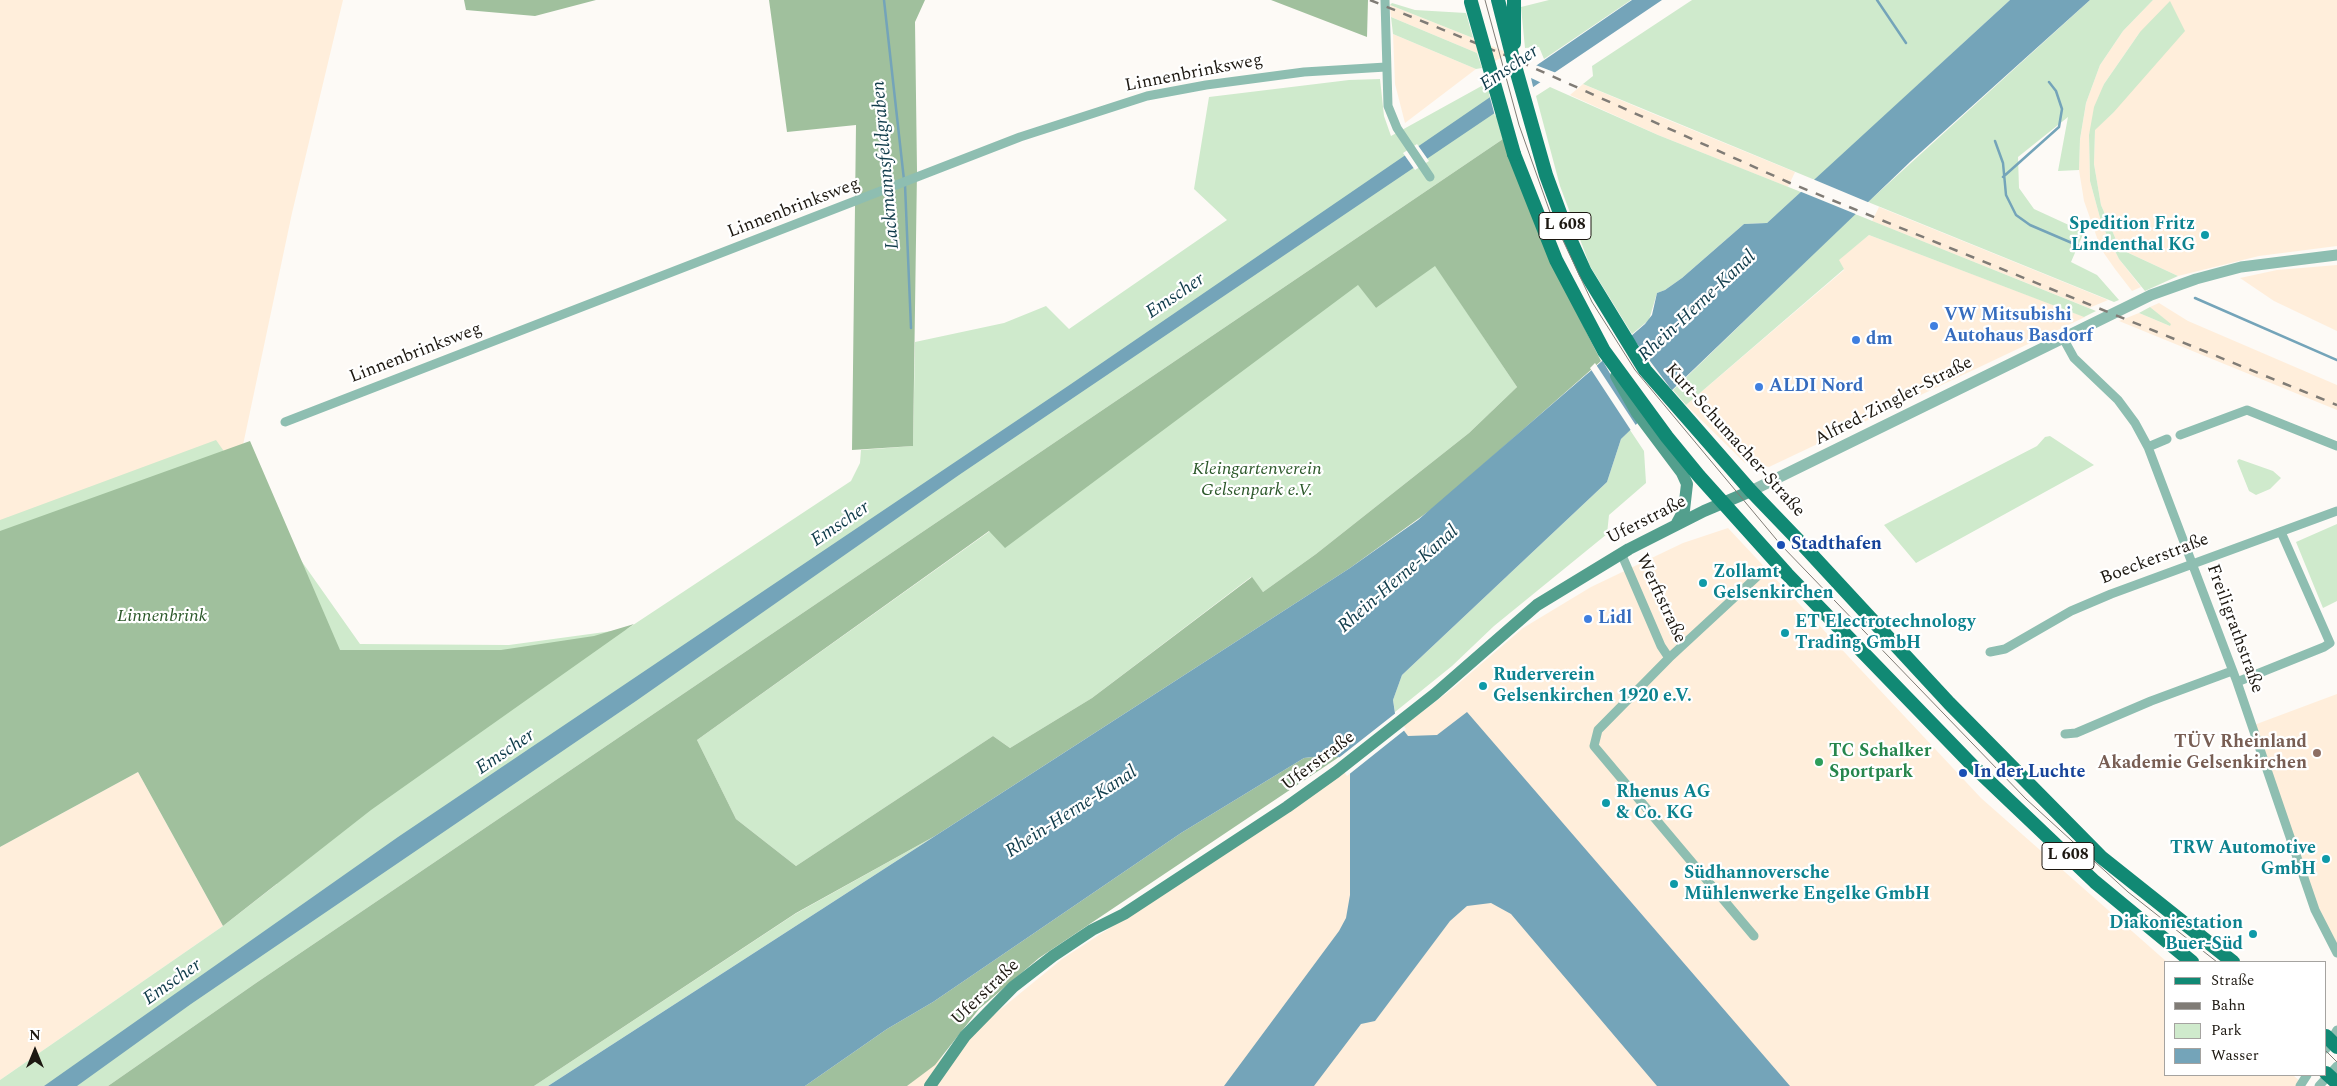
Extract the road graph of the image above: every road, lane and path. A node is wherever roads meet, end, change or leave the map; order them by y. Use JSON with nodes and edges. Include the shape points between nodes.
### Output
{"nodes":[{"id":1,"x":1385,"y":0,"type":"edge"},
{"id":2,"x":1498,"y":0,"type":"edge"},
{"id":3,"x":1514,"y":0,"type":"edge"},
{"id":4,"x":1471,"y":1,"type":"edge"},
{"id":5,"x":1513,"y":59,"type":"junction"},
{"id":6,"x":1386,"y":67,"type":"junction"},
{"id":7,"x":1430,"y":177,"type":"dead end"},
{"id":8,"x":2337,"y":255,"type":"edge"},
{"id":9,"x":2062,"y":338,"type":"junction"},
{"id":10,"x":285,"y":422,"type":"dead end"},
{"id":11,"x":1651,"y":424,"type":"junction"},
{"id":12,"x":2180,"y":434,"type":"dead end"},
{"id":13,"x":2167,"y":440,"type":"dead end"},
{"id":14,"x":2337,"y":446,"type":"edge"},
{"id":15,"x":2148,"y":447,"type":"junction"},
{"id":16,"x":1751,"y":492,"type":"junction"},
{"id":17,"x":1722,"y":502,"type":"junction"},
{"id":18,"x":2337,"y":510,"type":"edge"},
{"id":19,"x":1676,"y":525,"type":"junction"},
{"id":20,"x":2281,"y":532,"type":"junction"},
{"id":21,"x":1621,"y":553,"type":"junction"},
{"id":22,"x":2192,"y":563,"type":"junction"},
{"id":23,"x":1762,"y":572,"type":"dead end"},
{"id":24,"x":1990,"y":652,"type":"dead end"},
{"id":25,"x":1669,"y":658,"type":"junction"},
{"id":26,"x":2232,"y":670,"type":"junction"},
{"id":27,"x":2237,"y":682,"type":"junction"},
{"id":28,"x":2065,"y":734,"type":"dead end"},
{"id":29,"x":1754,"y":936,"type":"dead end"},
{"id":30,"x":2337,"y":954,"type":"edge"},
{"id":31,"x":2191,"y":961,"type":"edge"},
{"id":32,"x":2232,"y":961,"type":"edge"},
{"id":33,"x":2332,"y":1074,"type":"edge"},
{"id":34,"x":930,"y":1086,"type":"edge"},
{"id":35,"x":2319,"y":1086,"type":"edge"}],
"edges":[{"from":1,"to":6,"type":"street"},
{"from":2,"to":5,"type":"main road","name":"Kurt-Schumacher-Straße","number":"L 608","bridge":true},
{"from":3,"to":5,"type":"main road","number":"L 608","bridge":true},
{"from":4,"to":11,"type":"main road","number":"L 608","bridge":true,"via":[[1514,154],[1556,260],[1604,351]]},
{"from":5,"to":16,"type":"main road","name":"Kurt-Schumacher-Straße","number":"L 608","via":[[1549,183],[1582,264],[1645,370]]},
{"from":6,"to":7,"type":"street","via":[[1388,106],[1403,138]]},
{"from":6,"to":10,"type":"street","name":"Linnenbrinksweg","via":[[1304,72],[1147,96],[1020,137]]},
{"from":8,"to":9,"type":"street","name":"Alfred-Zingler-Straße","via":[[2262,263],[2196,279],[2151,295]]},
{"from":9,"to":15,"type":"street","name":"Freiligrathstraße","via":[[2074,358],[2118,400]]},
{"from":9,"to":16,"type":"street","name":"Alfred-Zingler-Straße"},
{"from":11,"to":17,"type":"main road","number":"L 608"},
{"from":11,"to":19,"type":"main road","via":[[1688,484],[1684,510]]},
{"from":12,"to":14,"type":"street","via":[[2247,410]]},
{"from":13,"to":15,"type":"street"},
{"from":15,"to":22,"type":"street","name":"Freiligrathstraße"},
{"from":16,"to":17,"type":"main road","name":"Uferstraße"},
{"from":16,"to":32,"type":"main road","name":"Kurt-Schumacher-Straße","number":"L 608","via":[[1949,703],[2100,857]]},
{"from":17,"to":19,"type":"main road","name":"Uferstraße"},
{"from":17,"to":31,"type":"main road","number":"L 608","via":[[1972,766],[2095,882]]},
{"from":18,"to":20,"type":"street","name":"Boeckerstraße"},
{"from":19,"to":21,"type":"main road","name":"Uferstraße"},
{"from":20,"to":22,"type":"street","name":"Boeckerstraße"},
{"from":20,"to":27,"type":"street","via":[[2330,643]]},
{"from":21,"to":25,"type":"street","name":"Werftstraße"},
{"from":21,"to":34,"type":"main road","name":"Uferstraße","via":[[1537,605],[1405,718],[1287,808],[1040,966],[975,1024]]},
{"from":22,"to":24,"type":"street","name":"Boeckerstraße","via":[[2079,608],[2004,650]]},
{"from":22,"to":26,"type":"street","name":"Freiligrathstraße"},
{"from":23,"to":25,"type":"street","name":"Werftstraße"},
{"from":25,"to":29,"type":"street","name":"Werftstraße","via":[[1598,730],[1594,746]]},
{"from":26,"to":27,"type":"street","name":"Freiligrathstraße"},
{"from":26,"to":28,"type":"street","via":[[2076,733]]},
{"from":27,"to":30,"type":"street","name":"Freiligrathstraße","via":[[2315,910]]},
{"from":33,"to":35,"type":"street"}]}
